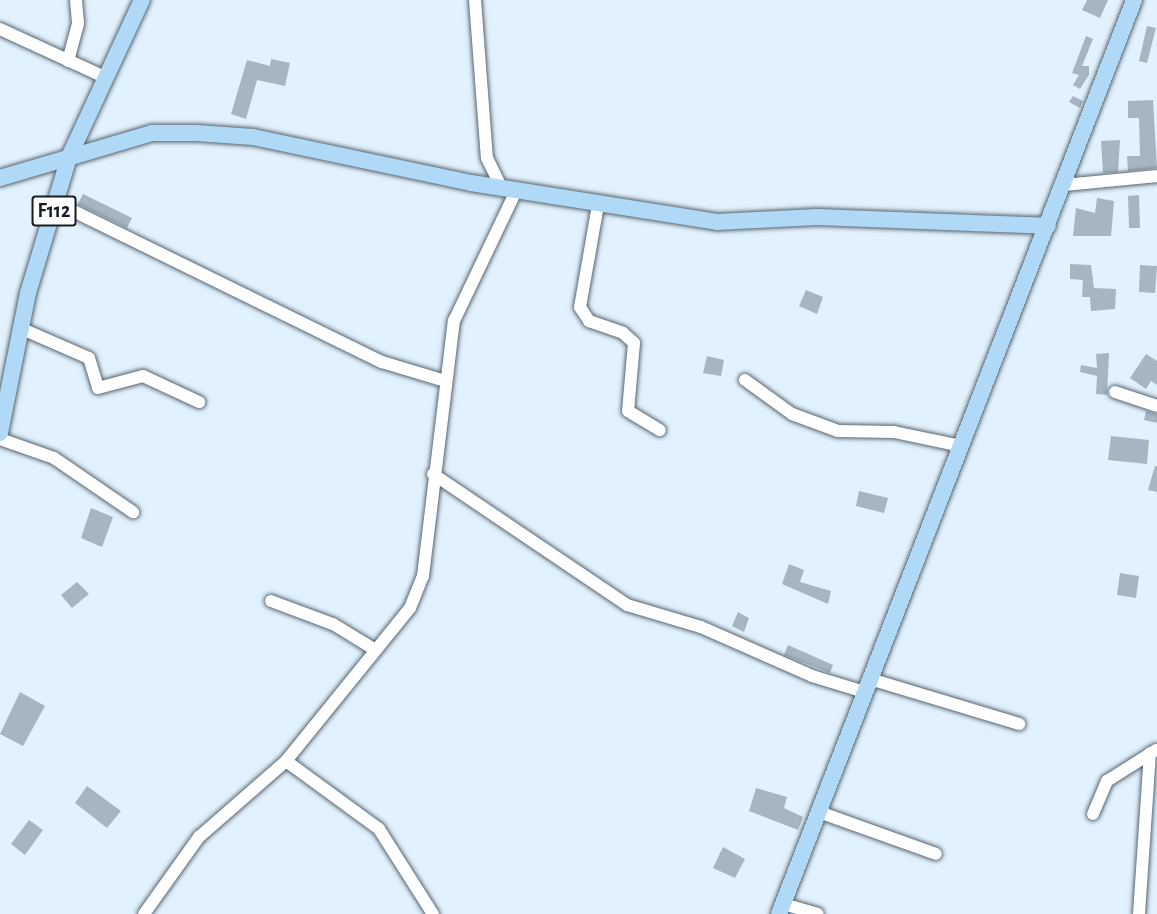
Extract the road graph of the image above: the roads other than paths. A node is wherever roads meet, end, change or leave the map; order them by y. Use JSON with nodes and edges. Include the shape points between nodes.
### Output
{"nodes":[{"id":1,"x":76,"y":0,"type":"edge"},
{"id":2,"x":142,"y":0,"type":"edge"},
{"id":3,"x":475,"y":0,"type":"edge"},
{"id":4,"x":1134,"y":0,"type":"edge"},
{"id":5,"x":0,"y":29,"type":"edge"},
{"id":6,"x":68,"y":61,"type":"junction"},
{"id":7,"x":102,"y":76,"type":"junction"},
{"id":8,"x":69,"y":157,"type":"junction"},
{"id":9,"x":1157,"y":176,"type":"edge"},
{"id":10,"x":0,"y":178,"type":"edge"},
{"id":11,"x":1065,"y":185,"type":"junction"},
{"id":12,"x":509,"y":190,"type":"junction"},
{"id":13,"x":57,"y":203,"type":"junction"},
{"id":14,"x":598,"y":205,"type":"junction"},
{"id":15,"x":1048,"y":226,"type":"junction"},
{"id":16,"x":20,"y":328,"type":"junction"},
{"id":17,"x":445,"y":381,"type":"junction"},
{"id":18,"x":745,"y":381,"type":"dead end"},
{"id":19,"x":1115,"y":392,"type":"dead end"},
{"id":20,"x":199,"y":402,"type":"dead end"},
{"id":21,"x":1157,"y":405,"type":"edge"},
{"id":22,"x":660,"y":430,"type":"dead end"},
{"id":23,"x":0,"y":433,"type":"edge"},
{"id":24,"x":0,"y":439,"type":"edge"},
{"id":25,"x":961,"y":446,"type":"junction"},
{"id":26,"x":433,"y":474,"type":"junction"},
{"id":27,"x":133,"y":512,"type":"dead end"},
{"id":28,"x":271,"y":602,"type":"dead end"},
{"id":29,"x":374,"y":649,"type":"junction"},
{"id":30,"x":868,"y":686,"type":"junction"},
{"id":31,"x":1019,"y":724,"type":"dead end"},
{"id":32,"x":1154,"y":752,"type":"edge"},
{"id":33,"x":286,"y":761,"type":"junction"},
{"id":34,"x":819,"y":812,"type":"junction"},
{"id":35,"x":1093,"y":814,"type":"dead end"},
{"id":36,"x":936,"y":854,"type":"dead end"},
{"id":37,"x":781,"y":909,"type":"edge"},
{"id":38,"x":144,"y":914,"type":"edge"},
{"id":39,"x":433,"y":914,"type":"edge"},
{"id":40,"x":818,"y":914,"type":"edge"},
{"id":41,"x":1138,"y":914,"type":"edge"}],
"edges":[{"from":1,"to":6,"type":"street","via":[[78,23]]},
{"from":2,"to":7,"type":"main road","number":"F112"},
{"from":3,"to":12,"type":"street","via":[[487,158]]},
{"from":4,"to":11,"type":"main road"},
{"from":5,"to":6,"type":"street"},
{"from":6,"to":7,"type":"street"},
{"from":7,"to":8,"type":"main road","number":"F112"},
{"from":8,"to":10,"type":"main road"},
{"from":8,"to":12,"type":"main road","via":[[152,133],[253,137]]},
{"from":8,"to":13,"type":"main road","number":"F112"},
{"from":9,"to":11,"type":"street"},
{"from":11,"to":15,"type":"main road"},
{"from":12,"to":14,"type":"main road"},
{"from":12,"to":17,"type":"street","via":[[461,299]]},
{"from":13,"to":16,"type":"main road","number":"F112"},
{"from":13,"to":17,"type":"street","via":[[382,362]]},
{"from":14,"to":15,"type":"main road","via":[[717,222],[817,217]]},
{"from":14,"to":22,"type":"street","via":[[580,307],[589,321],[623,333],[634,343],[628,411]]},
{"from":15,"to":25,"type":"main road"},
{"from":16,"to":20,"type":"street","via":[[89,358],[98,388],[143,376]]},
{"from":16,"to":23,"type":"main road","number":"F112"},
{"from":17,"to":26,"type":"street"},
{"from":18,"to":25,"type":"street","via":[[792,414],[838,431],[894,432]]},
{"from":19,"to":21,"type":"street"},
{"from":24,"to":27,"type":"street","via":[[54,458]]},
{"from":25,"to":30,"type":"main road"},
{"from":26,"to":29,"type":"street","via":[[420,587],[410,608]]},
{"from":26,"to":30,"type":"street","via":[[627,605],[701,627],[812,676]]},
{"from":28,"to":29,"type":"street","via":[[333,624]]},
{"from":29,"to":33,"type":"street"},
{"from":30,"to":31,"type":"street"},
{"from":30,"to":34,"type":"main road"},
{"from":32,"to":35,"type":"street","via":[[1107,781]]},
{"from":32,"to":41,"type":"street"},
{"from":33,"to":38,"type":"street","via":[[199,837]]},
{"from":33,"to":39,"type":"street","via":[[379,829]]},
{"from":34,"to":36,"type":"street"},
{"from":34,"to":37,"type":"main road"},
{"from":37,"to":40,"type":"street"}]}
